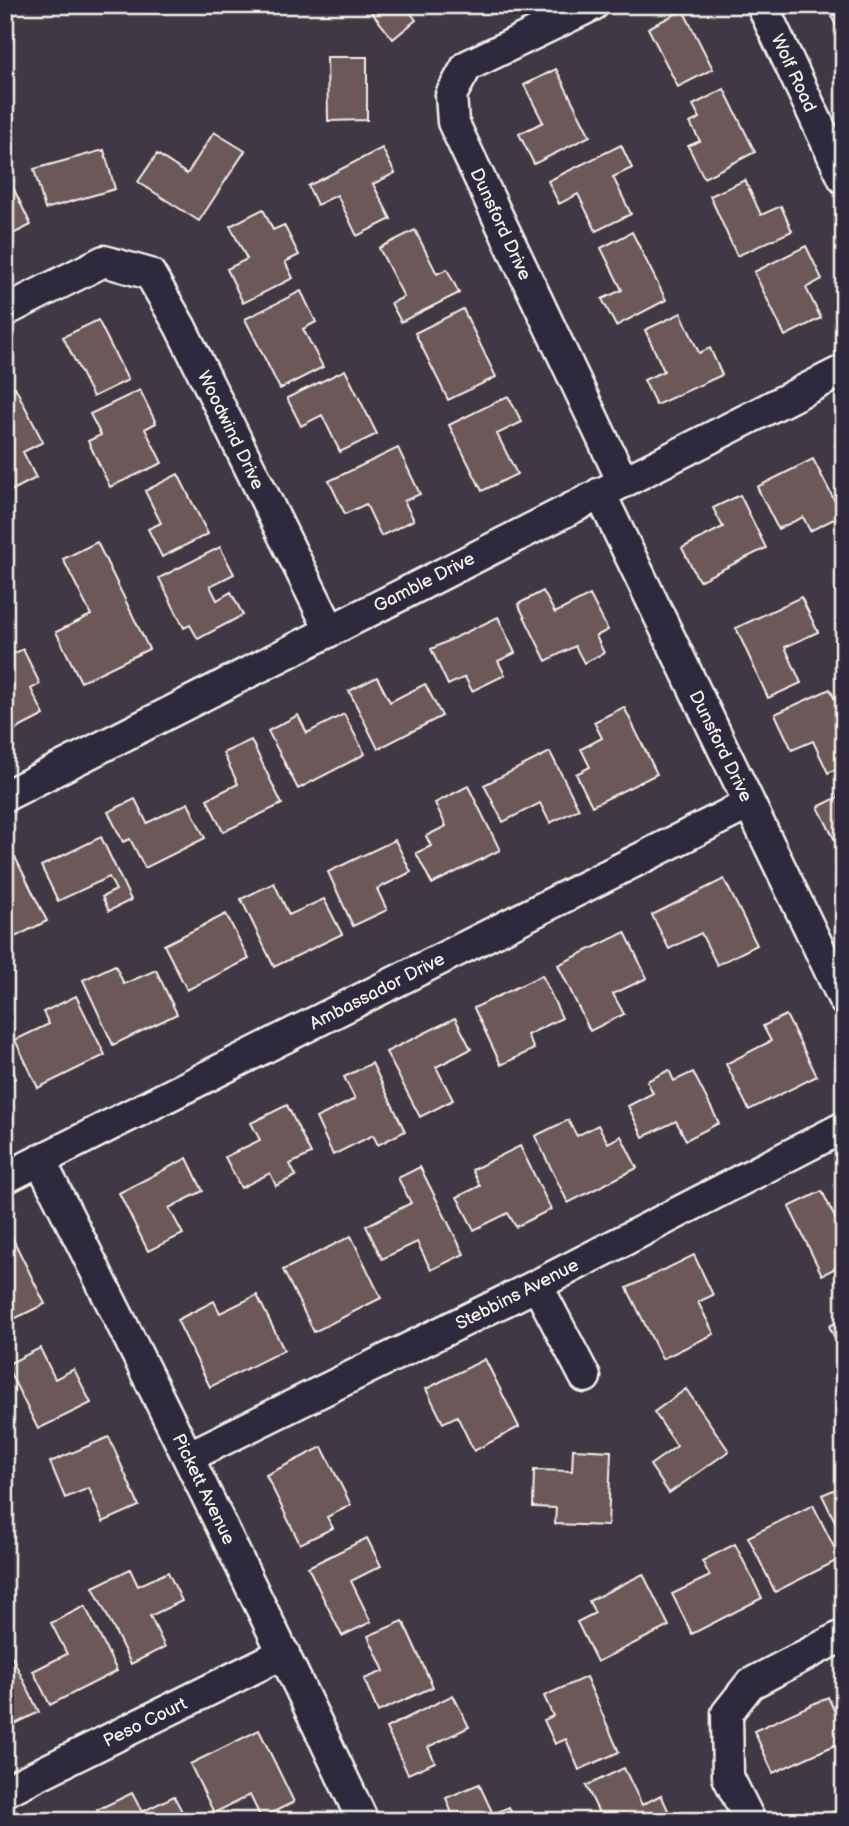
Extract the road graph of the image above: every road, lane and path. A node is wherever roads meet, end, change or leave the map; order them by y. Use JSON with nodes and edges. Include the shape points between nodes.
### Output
{"nodes":[{"id":1,"x":762,"y":5,"type":"edge"},
{"id":2,"x":580,"y":11,"type":"edge"},
{"id":3,"x":844,"y":179,"type":"edge"},
{"id":4,"x":5,"y":311,"type":"edge"},
{"id":5,"x":844,"y":370,"type":"edge"},
{"id":6,"x":611,"y":487,"type":"junction"},
{"id":7,"x":330,"y":629,"type":"junction"},
{"id":8,"x":5,"y":796,"type":"edge"},
{"id":9,"x":749,"y":804,"type":"junction"},
{"id":10,"x":844,"y":1000,"type":"edge"},
{"id":11,"x":844,"y":1127,"type":"edge"},
{"id":12,"x":40,"y":1160,"type":"junction"},
{"id":13,"x":5,"y":1178,"type":"edge"},
{"id":14,"x":537,"y":1285,"type":"junction"},
{"id":15,"x":585,"y":1377,"type":"dead end"},
{"id":16,"x":188,"y":1457,"type":"junction"},
{"id":17,"x":844,"y":1635,"type":"edge"},
{"id":18,"x":284,"y":1653,"type":"junction"},
{"id":19,"x":5,"y":1791,"type":"edge"},
{"id":20,"x":363,"y":1821,"type":"edge"},
{"id":21,"x":750,"y":1821,"type":"edge"}],
"edges":[{"from":1,"to":3,"type":"street","name":"Wolf Road"},
{"from":2,"to":6,"type":"street","name":"Dunsford Drive","via":[[467,66],[451,95],[453,122]]},
{"from":4,"to":7,"type":"street","name":"Woodwind Drive","via":[[104,261],[150,274]]},
{"from":5,"to":6,"type":"street","name":"Gamble Drive"},
{"from":6,"to":7,"type":"street","name":"Gamble Drive"},
{"from":6,"to":9,"type":"street","name":"Dunsford Drive"},
{"from":7,"to":8,"type":"street","name":"Gamble Drive"},
{"from":9,"to":10,"type":"street","name":"Dunsford Drive"},
{"from":9,"to":12,"type":"street","name":"Ambassador Drive"},
{"from":11,"to":14,"type":"street","name":"Stebbins Avenue"},
{"from":12,"to":13,"type":"street","name":"Ambassador Drive"},
{"from":12,"to":16,"type":"street","name":"Pickett Avenue"},
{"from":14,"to":15,"type":"street"},
{"from":14,"to":16,"type":"street","name":"Stebbins Avenue"},
{"from":16,"to":18,"type":"street","name":"Pickett Avenue"},
{"from":17,"to":21,"type":"street","via":[[750,1685],[727,1713],[728,1777]]},
{"from":18,"to":19,"type":"street","name":"Peso Court"},
{"from":18,"to":20,"type":"street","name":"Pickett Avenue"}]}
